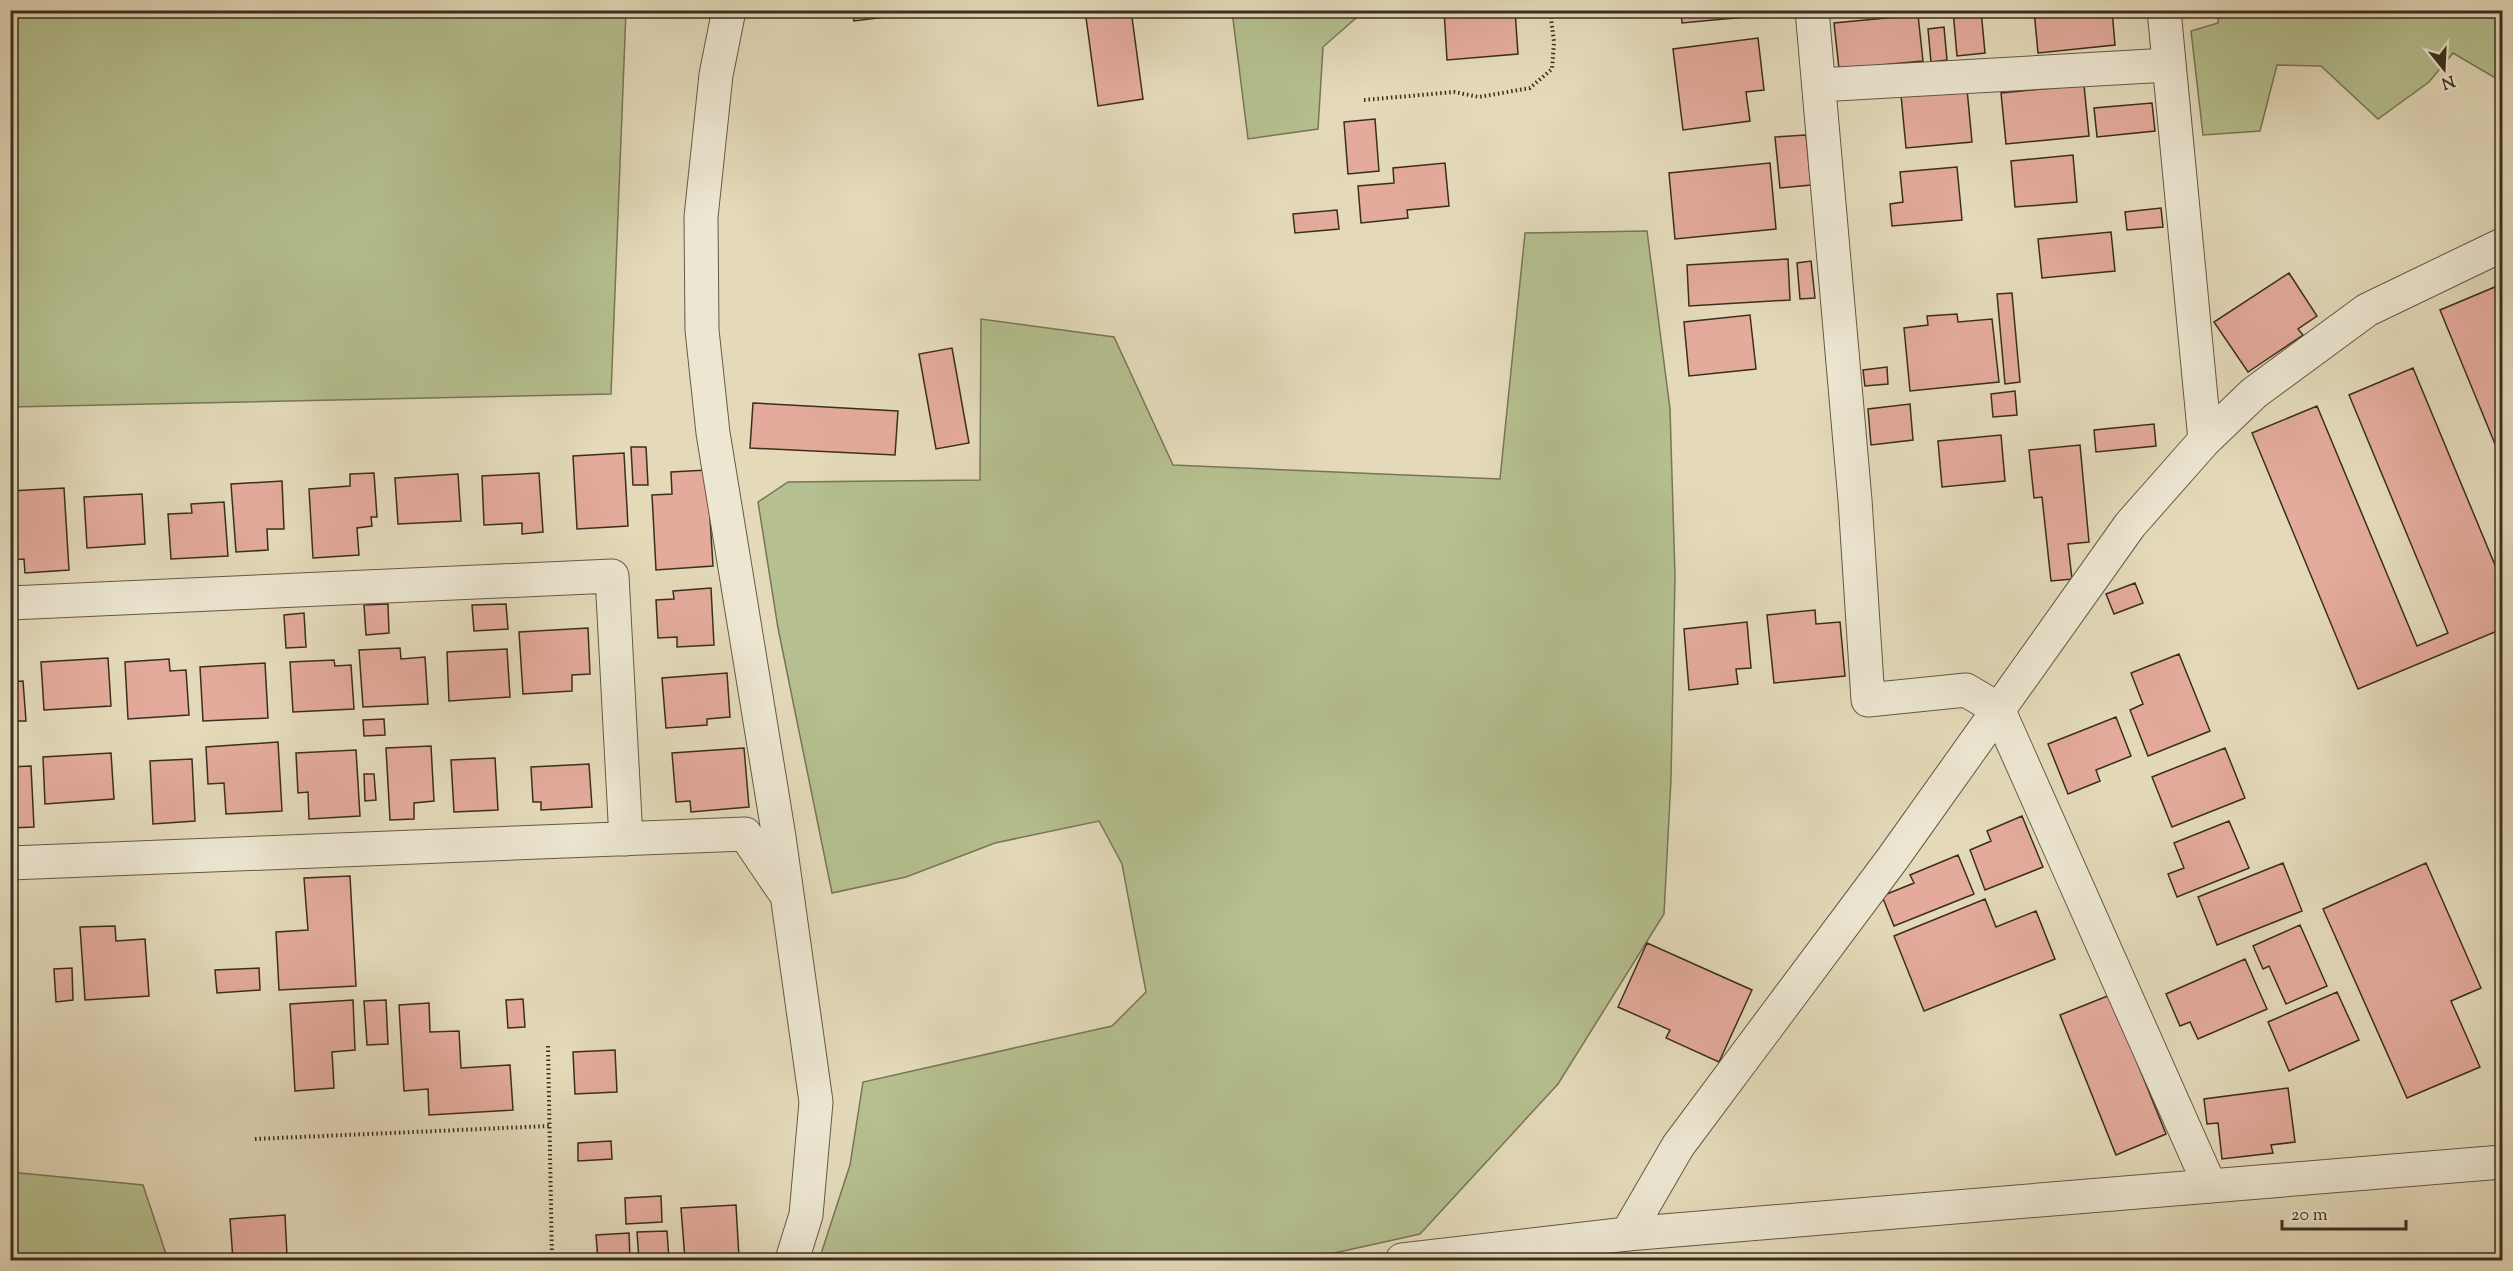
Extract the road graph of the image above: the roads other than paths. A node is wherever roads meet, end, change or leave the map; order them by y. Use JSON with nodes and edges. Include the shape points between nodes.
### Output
{"nodes":[{"id":1,"x":729,"y":10,"type":"edge"},
{"id":2,"x":1812,"y":10,"type":"edge"},
{"id":3,"x":2164,"y":10,"type":"edge"},
{"id":4,"x":2168,"y":65,"type":"junction"},
{"id":5,"x":1818,"y":85,"type":"junction"},
{"id":6,"x":2502,"y":245,"type":"edge"},
{"id":7,"x":2205,"y":440,"type":"junction"},
{"id":8,"x":10,"y":603,"type":"edge"},
{"id":9,"x":1998,"y":709,"type":"junction"},
{"id":10,"x":626,"y":839,"type":"junction"},
{"id":11,"x":10,"y":863,"type":"edge"},
{"id":12,"x":788,"y":897,"type":"junction"},
{"id":13,"x":2502,"y":1162,"type":"edge"},
{"id":14,"x":2210,"y":1186,"type":"junction"},
{"id":15,"x":1627,"y":1234,"type":"junction"},
{"id":16,"x":792,"y":1260,"type":"edge"},
{"id":17,"x":1402,"y":1260,"type":"edge"}],
"edges":[{"from":1,"to":12,"type":"street","via":[[716,75],[702,216],[702,330],[713,433]]},
{"from":2,"to":5,"type":"street"},
{"from":3,"to":4,"type":"street"},
{"from":4,"to":5,"type":"street"},
{"from":4,"to":7,"type":"street"},
{"from":5,"to":9,"type":"street","via":[[1855,500],[1868,700],[1966,690]]},
{"from":6,"to":7,"type":"street","via":[[2367,310],[2254,393]]},
{"from":7,"to":9,"type":"street","via":[[2130,525]]},
{"from":8,"to":10,"type":"street","via":[[612,576]]},
{"from":9,"to":14,"type":"street"},
{"from":9,"to":15,"type":"street","via":[[1893,858],[1678,1146]]},
{"from":10,"to":11,"type":"street"},
{"from":10,"to":12,"type":"street","via":[[745,834]]},
{"from":12,"to":16,"type":"street","via":[[816,1102],[806,1215]]},
{"from":13,"to":14,"type":"street"},
{"from":14,"to":15,"type":"street"},
{"from":15,"to":17,"type":"street"}]}
